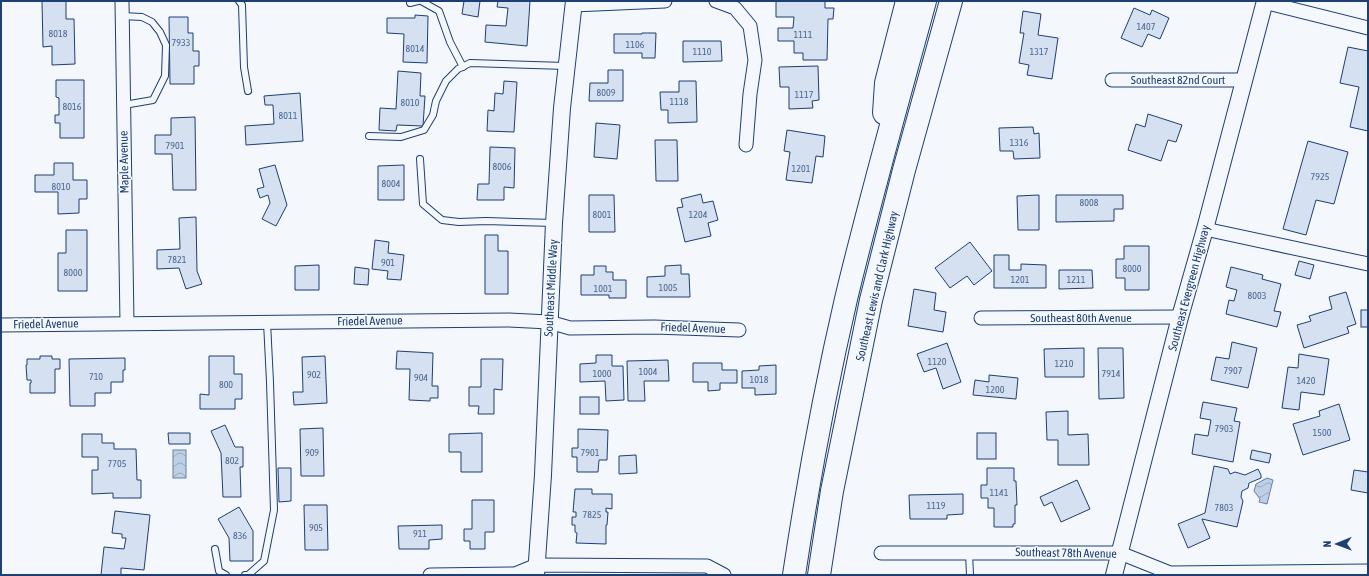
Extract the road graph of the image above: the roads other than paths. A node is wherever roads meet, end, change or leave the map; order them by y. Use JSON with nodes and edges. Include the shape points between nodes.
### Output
{"nodes":[{"id":1,"x":122,"y":1,"type":"edge"},
{"id":2,"x":239,"y":1,"type":"edge"},
{"id":3,"x":420,"y":1,"type":"edge"},
{"id":4,"x":665,"y":1,"type":"edge"},
{"id":5,"x":716,"y":1,"type":"edge"},
{"id":6,"x":907,"y":1,"type":"edge"},
{"id":7,"x":925,"y":1,"type":"edge"},
{"id":8,"x":950,"y":1,"type":"edge"},
{"id":9,"x":1264,"y":2,"type":"edge"},
{"id":10,"x":410,"y":3,"type":"dead end"},
{"id":11,"x":573,"y":3,"type":"edge"},
{"id":12,"x":122,"y":16,"type":"junction"},
{"id":13,"x":1368,"y":28,"type":"edge"},
{"id":14,"x":566,"y":66,"type":"junction"},
{"id":15,"x":463,"y":67,"type":"junction"},
{"id":16,"x":1112,"y":80,"type":"dead end"},
{"id":17,"x":1244,"y":80,"type":"junction"},
{"id":18,"x":248,"y":91,"type":"dead end"},
{"id":19,"x":124,"y":105,"type":"junction"},
{"id":20,"x":369,"y":136,"type":"dead end"},
{"id":21,"x":746,"y":145,"type":"dead end"},
{"id":22,"x":420,"y":160,"type":"dead end"},
{"id":23,"x":880,"y":164,"type":"junction"},
{"id":24,"x":554,"y":223,"type":"junction"},
{"id":25,"x":1205,"y":229,"type":"junction"},
{"id":26,"x":1368,"y":264,"type":"edge"},
{"id":27,"x":1180,"y":317,"type":"junction"},
{"id":28,"x":982,"y":318,"type":"dead end"},
{"id":29,"x":267,"y":322,"type":"junction"},
{"id":30,"x":549,"y":322,"type":"junction"},
{"id":31,"x":126,"y":323,"type":"junction"},
{"id":32,"x":1,"y":325,"type":"edge"},
{"id":33,"x":739,"y":330,"type":"dead end"},
{"id":34,"x":215,"y":549,"type":"dead end"},
{"id":35,"x":881,"y":553,"type":"dead end"},
{"id":36,"x":969,"y":553,"type":"junction"},
{"id":37,"x":1120,"y":553,"type":"junction"},
{"id":38,"x":537,"y":570,"type":"edge"},
{"id":39,"x":663,"y":571,"type":"edge"},
{"id":40,"x":1329,"y":573,"type":"edge"},
{"id":41,"x":1360,"y":573,"type":"edge"},
{"id":42,"x":1205,"y":574,"type":"edge"},
{"id":43,"x":226,"y":575,"type":"edge"},
{"id":44,"x":245,"y":575,"type":"edge"},
{"id":45,"x":430,"y":575,"type":"edge"},
{"id":46,"x":724,"y":575,"type":"edge"},
{"id":47,"x":794,"y":575,"type":"edge"},
{"id":48,"x":819,"y":575,"type":"edge"},
{"id":49,"x":970,"y":575,"type":"edge"},
{"id":50,"x":1114,"y":575,"type":"edge"}],
"edges":[{"from":1,"to":12,"type":"street","name":"Maple Avenue"},
{"from":2,"to":18,"type":"lane","via":[[242,5],[244,67]]},
{"from":3,"to":10,"type":"lane"},
{"from":3,"to":15,"type":"lane","via":[[439,11],[450,42]]},
{"from":4,"to":11,"type":"street"},
{"from":5,"to":21,"type":"street","via":[[736,8],[750,26],[755,60]]},
{"from":6,"to":23,"type":"highway","via":[[886,83]]},
{"from":7,"to":23,"type":"highway","name":"Southeast Lewis and Clark Highway"},
{"from":8,"to":48,"type":"highway","name":"Southeast Lewis and Clark Highway","via":[[872,300],[832,491]]},
{"from":9,"to":13,"type":"street"},
{"from":9,"to":17,"type":"street","name":"Southeast Evergreen Highway"},
{"from":11,"to":14,"type":"street","name":"Southeast Middle Way"},
{"from":12,"to":19,"type":"street","name":"Maple Avenue"},
{"from":12,"to":19,"type":"lane","via":[[142,17],[152,22],[166,45],[165,76],[153,100]]},
{"from":14,"to":15,"type":"lane","via":[[470,63]]},
{"from":14,"to":24,"type":"street","name":"Southeast Middle Way"},
{"from":15,"to":20,"type":"lane","via":[[446,81],[436,101],[433,115],[424,130],[401,137]]},
{"from":16,"to":17,"type":"street","name":"Southeast 82nd Court"},
{"from":17,"to":25,"type":"street","name":"Southeast Evergreen Highway"},
{"from":19,"to":31,"type":"street","name":"Maple Avenue"},
{"from":22,"to":24,"type":"lane","via":[[423,204],[442,220]]},
{"from":23,"to":47,"type":"highway","name":"Southeast Lewis and Clark Highway","via":[[825,394],[807,487]]},
{"from":24,"to":30,"type":"street","name":"Southeast Middle Way"},
{"from":25,"to":26,"type":"street"},
{"from":25,"to":27,"type":"street","name":"Southeast Evergreen Highway"},
{"from":27,"to":28,"type":"street","name":"Southeast 80th Avenue"},
{"from":27,"to":37,"type":"street","name":"Southeast Evergreen Highway"},
{"from":29,"to":30,"type":"street","name":"Friedel Avenue"},
{"from":29,"to":31,"type":"street","name":"Friedel Avenue"},
{"from":29,"to":44,"type":"lane","via":[[274,510],[264,561]]},
{"from":30,"to":33,"type":"street","name":"Friedel Avenue","via":[[570,328]]},
{"from":30,"to":38,"type":"street","name":"Southeast Middle Way"},
{"from":31,"to":32,"type":"street","name":"Friedel Avenue"},
{"from":34,"to":43,"type":"lane","via":[[219,571]]},
{"from":35,"to":36,"type":"street","name":"Southeast 78th Avenue"},
{"from":36,"to":37,"type":"street","name":"Southeast 78th Avenue"},
{"from":36,"to":49,"type":"lane"},
{"from":37,"to":42,"type":"street","name":"Southeast 78th Avenue","via":[[1170,573]]},
{"from":37,"to":50,"type":"street","name":"Southeast Evergreen Highway"},
{"from":38,"to":39,"type":"street"},
{"from":38,"to":45,"type":"street","via":[[515,574]]},
{"from":39,"to":46,"type":"street","via":[[707,566]]},
{"from":40,"to":41,"type":"street","name":"Southeast 78th Avenue"},
{"from":40,"to":42,"type":"street","name":"Southeast 78th Avenue"}]}
